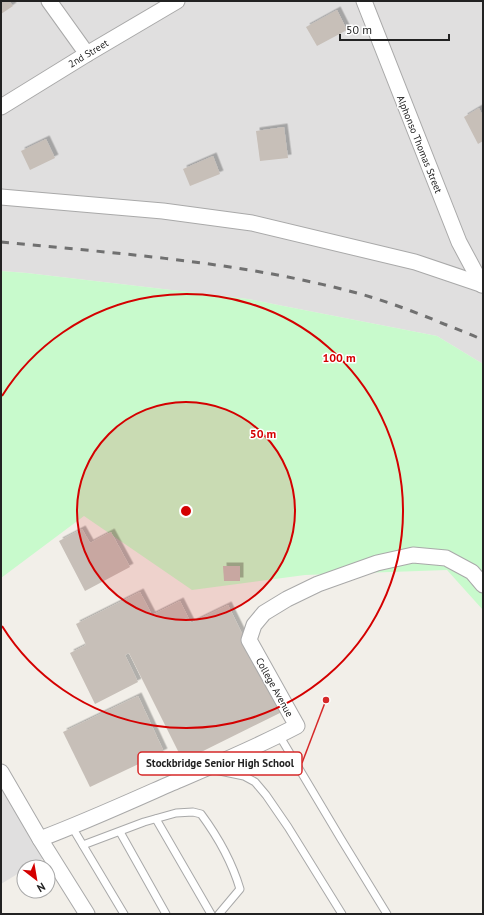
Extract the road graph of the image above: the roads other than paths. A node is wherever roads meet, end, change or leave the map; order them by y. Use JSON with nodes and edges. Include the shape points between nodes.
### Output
{"nodes":[{"id":1,"x":49,"y":1,"type":"edge"},
{"id":2,"x":177,"y":1,"type":"edge"},
{"id":3,"x":364,"y":1,"type":"edge"},
{"id":4,"x":86,"y":54,"type":"junction"},
{"id":5,"x":1,"y":107,"type":"edge"},
{"id":6,"x":1,"y":197,"type":"edge"},
{"id":7,"x":483,"y":285,"type":"edge"},
{"id":8,"x":483,"y":585,"type":"edge"},
{"id":9,"x":279,"y":735,"type":"junction"},
{"id":10,"x":206,"y":768,"type":"junction"},
{"id":11,"x":1,"y":772,"type":"edge"},
{"id":12,"x":156,"y":819,"type":"junction"},
{"id":13,"x":72,"y":827,"type":"junction"},
{"id":14,"x":120,"y":832,"type":"junction"},
{"id":15,"x":40,"y":839,"type":"junction"},
{"id":16,"x":83,"y":845,"type":"junction"},
{"id":17,"x":86,"y":914,"type":"edge"},
{"id":18,"x":124,"y":914,"type":"edge"},
{"id":19,"x":166,"y":914,"type":"edge"},
{"id":20,"x":211,"y":914,"type":"edge"},
{"id":21,"x":219,"y":914,"type":"edge"},
{"id":22,"x":342,"y":914,"type":"edge"},
{"id":23,"x":387,"y":914,"type":"edge"}],
"edges":[{"from":1,"to":4,"type":"street"},
{"from":2,"to":4,"type":"street","name":"2nd Street"},
{"from":3,"to":7,"type":"street","name":"Alphonso Thomas Street","via":[[459,242]]},
{"from":4,"to":5,"type":"street","name":"2nd Street"},
{"from":6,"to":7,"type":"street","via":[[163,211],[252,223],[414,262]]},
{"from":8,"to":9,"type":"street","name":"College Avenue","via":[[472,572],[446,558],[413,555],[378,562],[318,584],[264,613],[254,625],[249,640],[297,726]]},
{"from":9,"to":10,"type":"street","name":"College Avenue"},
{"from":9,"to":23,"type":"lane"},
{"from":10,"to":13,"type":"street","name":"College Avenue"},
{"from":10,"to":22,"type":"lane","via":[[244,776],[255,782],[288,827]]},
{"from":11,"to":15,"type":"street"},
{"from":12,"to":14,"type":"lane"},
{"from":12,"to":20,"type":"lane"},
{"from":12,"to":21,"type":"lane","via":[[176,813],[193,812],[201,814],[210,826],[235,873],[240,889]]},
{"from":13,"to":15,"type":"street","name":"College Avenue"},
{"from":13,"to":16,"type":"lane"},
{"from":14,"to":16,"type":"lane"},
{"from":14,"to":19,"type":"lane"},
{"from":15,"to":17,"type":"street"},
{"from":16,"to":18,"type":"lane"}]}
